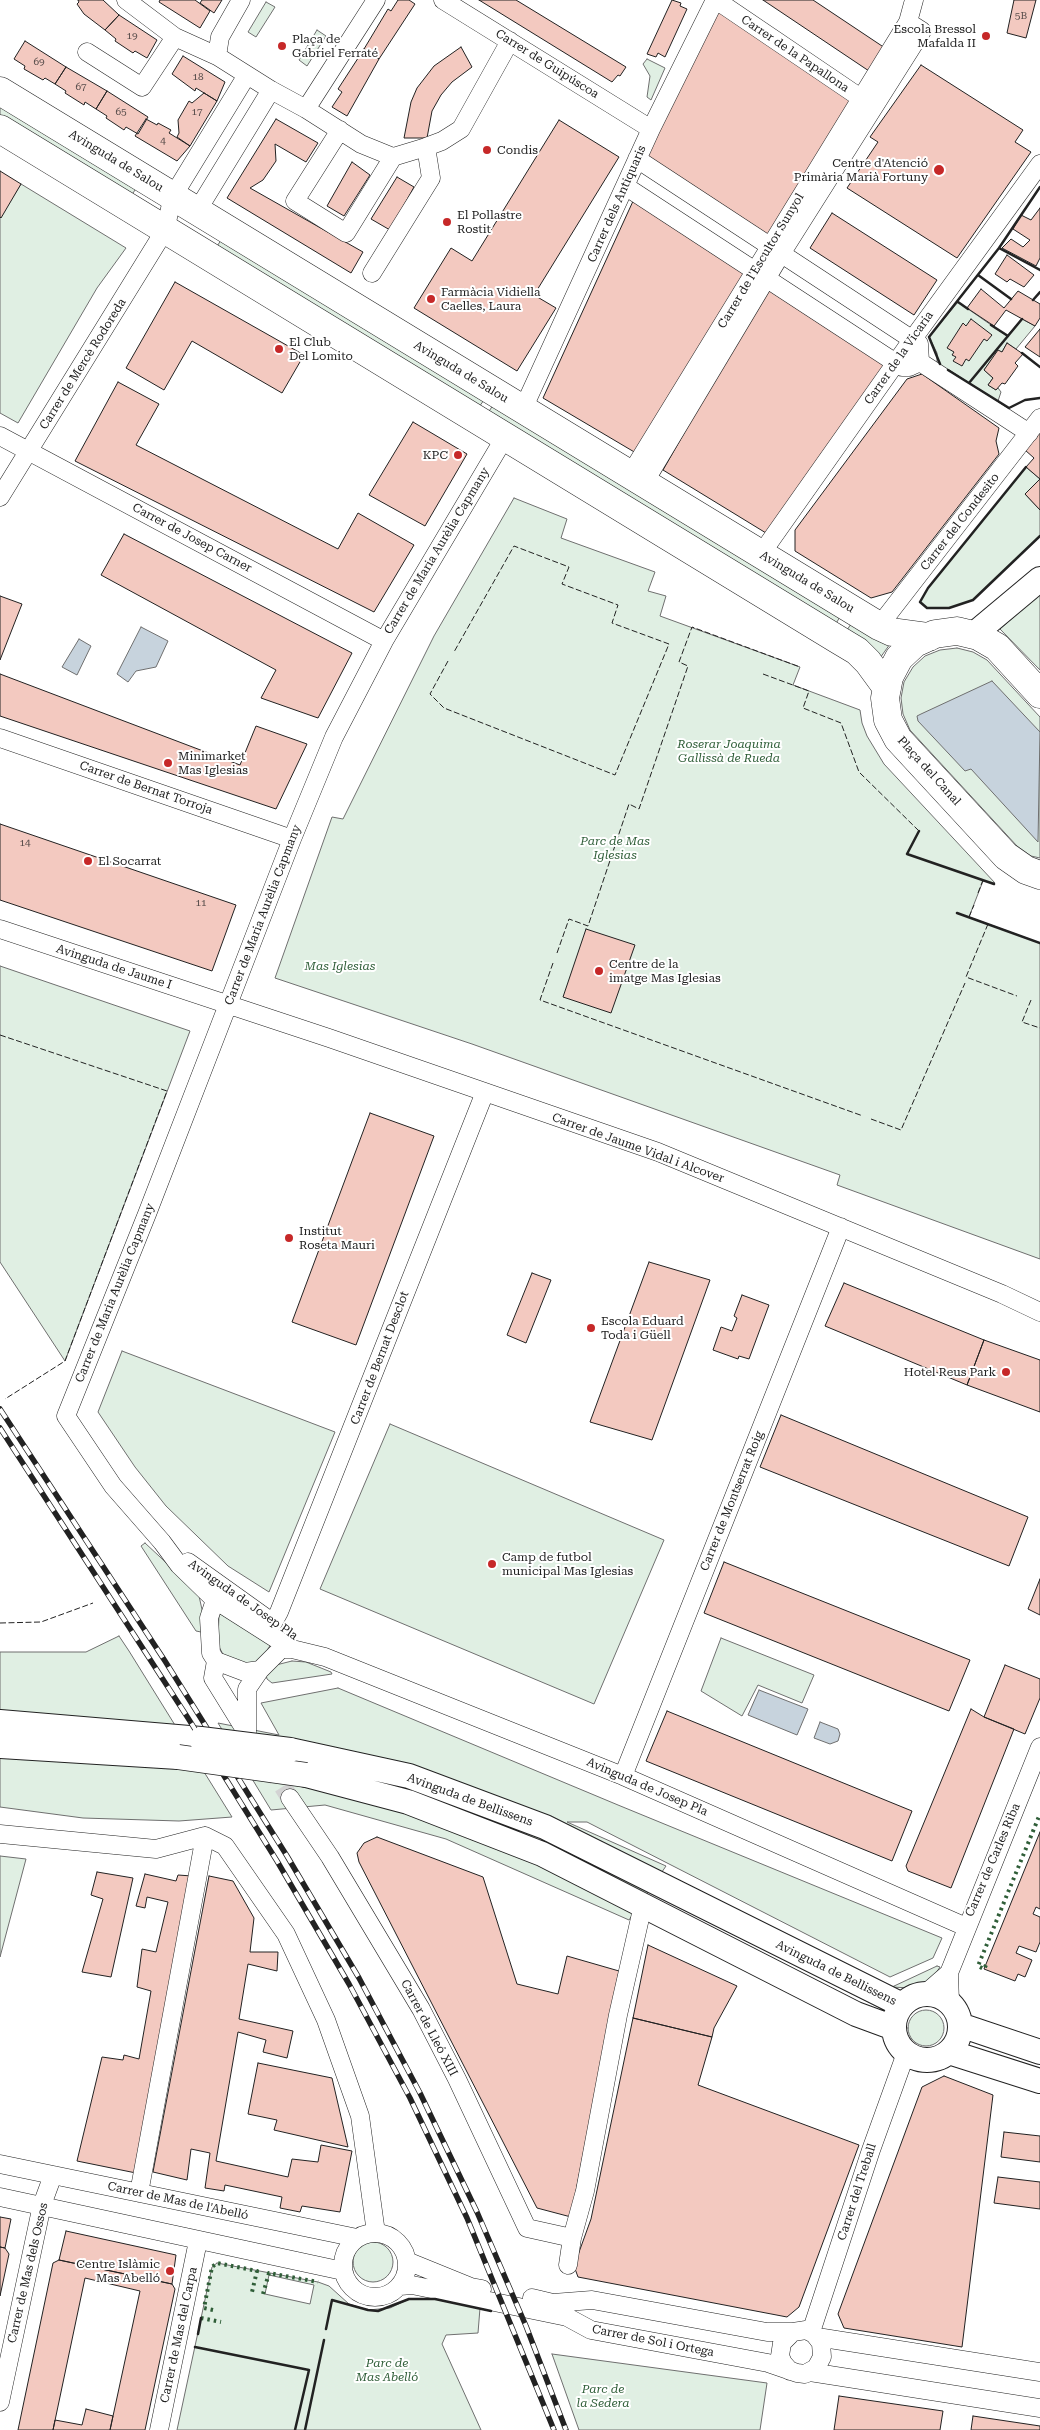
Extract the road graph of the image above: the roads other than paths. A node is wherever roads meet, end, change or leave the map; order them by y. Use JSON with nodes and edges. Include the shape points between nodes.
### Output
{"nodes":[{"id":1,"x":126,"y":0,"type":"edge"},
{"id":2,"x":241,"y":0,"type":"edge"},
{"id":3,"x":376,"y":0,"type":"edge"},
{"id":4,"x":443,"y":0,"type":"edge"},
{"id":5,"x":715,"y":0,"type":"edge"},
{"id":6,"x":914,"y":0,"type":"edge"},
{"id":7,"x":174,"y":37,"type":"junction"},
{"id":8,"x":510,"y":41,"type":"junction"},
{"id":9,"x":87,"y":52,"type":"dead end"},
{"id":10,"x":217,"y":56,"type":"junction"},
{"id":11,"x":247,"y":75,"type":"junction"},
{"id":12,"x":272,"y":90,"type":"junction"},
{"id":13,"x":0,"y":91,"type":"edge"},
{"id":14,"x":867,"y":103,"type":"junction"},
{"id":15,"x":306,"y":109,"type":"junction"},
{"id":16,"x":0,"y":129,"type":"edge"},
{"id":17,"x":651,"y":129,"type":"junction"},
{"id":18,"x":340,"y":130,"type":"junction"},
{"id":19,"x":426,"y":147,"type":"junction"},
{"id":20,"x":393,"y":158,"type":"junction"},
{"id":21,"x":637,"y":159,"type":"junction"},
{"id":22,"x":1040,"y":164,"type":"edge"},
{"id":23,"x":625,"y":186,"type":"junction"},
{"id":24,"x":173,"y":196,"type":"junction"},
{"id":25,"x":196,"y":210,"type":"junction"},
{"id":26,"x":165,"y":230,"type":"junction"},
{"id":27,"x":775,"y":250,"type":"junction"},
{"id":28,"x":372,"y":273,"type":"dead end"},
{"id":29,"x":761,"y":275,"type":"junction"},
{"id":30,"x":912,"y":340,"type":"junction"},
{"id":31,"x":920,"y":362,"type":"junction"},
{"id":32,"x":896,"y":363,"type":"junction"},
{"id":33,"x":524,"y":409,"type":"junction"},
{"id":34,"x":1040,"y":418,"type":"edge"},
{"id":35,"x":1029,"y":433,"type":"junction"},
{"id":36,"x":0,"y":436,"type":"edge"},
{"id":37,"x":505,"y":437,"type":"junction"},
{"id":38,"x":28,"y":451,"type":"junction"},
{"id":39,"x":637,"y":479,"type":"junction"},
{"id":40,"x":0,"y":497,"type":"edge"},
{"id":41,"x":761,"y":554,"type":"junction"},
{"id":42,"x":1040,"y":579,"type":"edge"},
{"id":43,"x":879,"y":626,"type":"junction"},
{"id":44,"x":973,"y":635,"type":"junction"},
{"id":45,"x":928,"y":637,"type":"junction"},
{"id":46,"x":384,"y":641,"type":"junction"},
{"id":47,"x":887,"y":688,"type":"junction"},
{"id":48,"x":1040,"y":694,"type":"edge"},
{"id":49,"x":0,"y":738,"type":"edge"},
{"id":50,"x":292,"y":839,"type":"junction"},
{"id":51,"x":1040,"y":875,"type":"edge"},
{"id":52,"x":0,"y":929,"type":"edge"},
{"id":53,"x":228,"y":1004,"type":"junction"},
{"id":54,"x":485,"y":1092,"type":"junction"},
{"id":55,"x":841,"y":1227,"type":"junction"},
{"id":56,"x":1040,"y":1312,"type":"edge"},
{"id":57,"x":66,"y":1416,"type":"joint"},
{"id":58,"x":162,"y":1542,"type":"junction"},
{"id":59,"x":215,"y":1600,"type":"junction"},
{"id":60,"x":240,"y":1600,"type":"junction"},
{"id":61,"x":272,"y":1623,"type":"junction"},
{"id":62,"x":292,"y":1648,"type":"junction"},
{"id":63,"x":325,"y":1657,"type":"junction"},
{"id":64,"x":216,"y":1661,"type":"junction"},
{"id":65,"x":260,"y":1670,"type":"junction"},
{"id":66,"x":0,"y":1722,"type":"edge"},
{"id":67,"x":0,"y":1746,"type":"edge"},
{"id":68,"x":1040,"y":1748,"type":"edge"},
{"id":69,"x":623,"y":1776,"type":"junction"},
{"id":70,"x":290,"y":1798,"type":"tunnel mouth"},
{"id":71,"x":0,"y":1834,"type":"edge"},
{"id":72,"x":205,"y":1836,"type":"junction"},
{"id":73,"x":643,"y":1905,"type":"junction"},
{"id":74,"x":966,"y":1927,"type":"junction"},
{"id":75,"x":949,"y":1973,"type":"junction"},
{"id":76,"x":926,"y":1994,"type":"junction"},
{"id":77,"x":950,"y":2004,"type":"junction"},
{"id":78,"x":902,"y":2005,"type":"junction"},
{"id":79,"x":960,"y":2025,"type":"junction"},
{"id":80,"x":894,"y":2028,"type":"junction"},
{"id":81,"x":949,"y":2052,"type":"junction"},
{"id":82,"x":1040,"y":2052,"type":"edge"},
{"id":83,"x":906,"y":2053,"type":"junction"},
{"id":84,"x":1040,"y":2081,"type":"edge"},
{"id":85,"x":0,"y":2164,"type":"edge"},
{"id":86,"x":53,"y":2175,"type":"junction"},
{"id":87,"x":140,"y":2193,"type":"junction"},
{"id":88,"x":0,"y":2196,"type":"edge"},
{"id":89,"x":42,"y":2205,"type":"junction"},
{"id":90,"x":376,"y":2233,"type":"junction"},
{"id":91,"x":357,"y":2238,"type":"junction"},
{"id":92,"x":572,"y":2238,"type":"junction"},
{"id":93,"x":198,"y":2241,"type":"junction"},
{"id":94,"x":408,"y":2261,"type":"junction"},
{"id":95,"x":568,"y":2265,"type":"dead end"},
{"id":96,"x":343,"y":2271,"type":"junction"},
{"id":97,"x":400,"y":2286,"type":"junction"},
{"id":98,"x":807,"y":2334,"type":"junction"},
{"id":99,"x":790,"y":2371,"type":"junction"},
{"id":100,"x":810,"y":2372,"type":"junction"},
{"id":101,"x":1040,"y":2372,"type":"edge"},
{"id":102,"x":0,"y":2402,"type":"edge"},
{"id":103,"x":1040,"y":2408,"type":"edge"},
{"id":104,"x":159,"y":2430,"type":"edge"}],
"edges":[{"from":1,"to":7,"type":"street"},
{"from":2,"to":10,"type":"street","via":[[220,37]]},
{"from":3,"to":15,"type":"street"},
{"from":4,"to":8,"type":"street","name":"Carrer de Guipúscoa"},
{"from":5,"to":14,"type":"street","name":"Carrer de la Papallona"},
{"from":5,"to":17,"type":"street","name":"Carrer dels Antiquaris"},
{"from":6,"to":14,"type":"street","name":"Carrer de l'Escultor Sunyol","via":[[915,26]]},
{"from":7,"to":9,"type":"street","via":[[142,87]]},
{"from":7,"to":10,"type":"street"},
{"from":8,"to":17,"type":"street","name":"Carrer de Guipúscoa"},
{"from":8,"to":19,"type":"street","via":[[461,129]]},
{"from":10,"to":11,"type":"street"},
{"from":11,"to":12,"type":"street"},
{"from":11,"to":24,"type":"street","name":"Carrer de Mercè Rodoreda"},
{"from":12,"to":15,"type":"street"},
{"from":12,"to":25,"type":"street"},
{"from":13,"to":24,"type":"main road","name":"Avinguda de Salou"},
{"from":14,"to":27,"type":"street","name":"Carrer de l'Escultor Sunyol"},
{"from":15,"to":18,"type":"street"},
{"from":16,"to":26,"type":"main road"},
{"from":17,"to":21,"type":"street","name":"Carrer dels Antiquaris"},
{"from":18,"to":20,"type":"street","via":[[361,144]]},
{"from":18,"to":20,"type":"street","via":[[296,201],[346,232]]},
{"from":19,"to":20,"type":"street"},
{"from":19,"to":28,"type":"street","via":[[431,178]]},
{"from":21,"to":23,"type":"street","name":"Carrer dels Antiquaris"},
{"from":21,"to":27,"type":"street"},
{"from":22,"to":30,"type":"street","name":"Carrer de la Vicaria"},
{"from":23,"to":29,"type":"street"},
{"from":23,"to":33,"type":"street","name":"Carrer dels Antiquaris"},
{"from":24,"to":25,"type":"main road","name":"Avinguda de Salou"},
{"from":24,"to":26,"type":"street","name":"Carrer de Mercè Rodoreda"},
{"from":25,"to":33,"type":"main road","name":"Avinguda de Salou"},
{"from":26,"to":37,"type":"main road"},
{"from":26,"to":38,"type":"street","name":"Carrer de Mercè Rodoreda"},
{"from":27,"to":29,"type":"street","name":"Carrer de l'Escultor Sunyol"},
{"from":27,"to":30,"type":"street"},
{"from":29,"to":32,"type":"street"},
{"from":29,"to":39,"type":"street","name":"Carrer de l'Escultor Sunyol"},
{"from":30,"to":31,"type":"street","via":[[919,344]]},
{"from":30,"to":32,"type":"street","name":"Carrer de la Vicaria"},
{"from":31,"to":32,"type":"street","via":[[908,368]]},
{"from":31,"to":35,"type":"street"},
{"from":32,"to":41,"type":"street","name":"Carrer de la Vicaria"},
{"from":33,"to":39,"type":"main road","name":"Avinguda de Salou"},
{"from":34,"to":35,"type":"street","name":"Carrer del Condesito"},
{"from":35,"to":43,"type":"street","name":"Carrer del Condesito"},
{"from":36,"to":38,"type":"street","name":"Carrer de Josep Carner"},
{"from":37,"to":46,"type":"street","name":"Carrer de Maria Aurèlia Capmany"},
{"from":37,"to":47,"type":"main road","via":[[857,651]]},
{"from":38,"to":40,"type":"street","name":"Carrer de Mercè Rodoreda"},
{"from":38,"to":46,"type":"street","name":"Carrer de Josep Carner"},
{"from":39,"to":41,"type":"main road","name":"Avinguda de Salou"},
{"from":41,"to":43,"type":"main road","name":"Avinguda de Salou"},
{"from":42,"to":44,"type":"main road"},
{"from":43,"to":45,"type":"main road","name":"Avinguda de Salou","via":[[892,632]]},
{"from":44,"to":45,"type":"main road","name":"Plaça del Canal","via":[[957,631]]},
{"from":44,"to":48,"type":"main road","name":"Plaça del Canal","via":[[997,647]]},
{"from":45,"to":47,"type":"main road","name":"Plaça del Canal","via":[[915,643],[899,658]]},
{"from":46,"to":50,"type":"street","name":"Carrer de Maria Aurèlia Capmany","via":[[334,737]]},
{"from":47,"to":51,"type":"main road","name":"Plaça del Canal","via":[[888,720],[898,739],[1006,856]]},
{"from":49,"to":50,"type":"street","name":"Carrer de Bernat Torroja"},
{"from":50,"to":53,"type":"street","name":"Carrer de Maria Aurèlia Capmany"},
{"from":52,"to":53,"type":"street","name":"Avinguda de Jaume I"},
{"from":53,"to":54,"type":"street","name":"Carrer de Jaume Vidal i Alcover"},
{"from":53,"to":57,"type":"street","name":"Carrer de Maria Aurèlia Capmany"},
{"from":54,"to":55,"type":"street","name":"Carrer de Jaume Vidal i Alcover","via":[[658,1152]]},
{"from":54,"to":61,"type":"street","name":"Carrer de Bernat Desclot","via":[[280,1612]]},
{"from":55,"to":56,"type":"street","name":"Carrer de Jaume Vidal i Alcover"},
{"from":55,"to":69,"type":"street","name":"Carrer de Montserrat Roig"},
{"from":57,"to":58,"type":"street","name":"Avinguda de Josep Pla","via":[[113,1486]]},
{"from":58,"to":59,"type":"street","name":"Avinguda de Josep Pla","via":[[179,1565]]},
{"from":58,"to":60,"type":"street","name":"Avinguda de Josep Pla"},
{"from":59,"to":60,"type":"street"},
{"from":59,"to":62,"type":"street","name":"Avinguda de Josep Pla"},
{"from":59,"to":64,"type":"street","via":[[209,1618],[211,1653]]},
{"from":60,"to":61,"type":"street","name":"Avinguda de Josep Pla"},
{"from":61,"to":63,"type":"street","name":"Avinguda de Josep Pla"},
{"from":62,"to":63,"type":"street","name":"Avinguda de Josep Pla"},
{"from":62,"to":65,"type":"street","via":[[281,1649]]},
{"from":63,"to":69,"type":"street","name":"Avinguda de Josep Pla"},
{"from":64,"to":65,"type":"street","via":[[245,1672]]},
{"from":64,"to":65,"type":"street","via":[[213,1678],[247,1732],[247,1690]]},
{"from":66,"to":78,"type":"main road","name":"Avinguda de Bellissens","bridge":true,"via":[[167,1734],[290,1750],[409,1776],[545,1828]]},
{"from":67,"to":73,"type":"main road","name":"Avinguda de Bellissens","bridge":true,"via":[[178,1757],[306,1774],[408,1802],[542,1854]]},
{"from":68,"to":74,"type":"street","name":"Carrer de Carles Riba"},
{"from":69,"to":74,"type":"street","name":"Avinguda de Josep Pla"},
{"from":70,"to":92,"type":"street","name":"Carrer de Lleó XIII","via":[[330,1857],[421,2009],[527,2228]]},
{"from":71,"to":72,"type":"street","via":[[156,1849]]},
{"from":72,"to":87,"type":"street"},
{"from":72,"to":90,"type":"street","via":[[225,1846],[286,1934],[326,2020],[360,2116]]},
{"from":73,"to":80,"type":"main road","name":"Avinguda de Bellissens","via":[[856,2014]]},
{"from":73,"to":92,"type":"street","via":[[618,2015],[585,2191]]},
{"from":74,"to":75,"type":"street","name":"Carrer de Carles Riba"},
{"from":75,"to":76,"type":"street","name":"Carrer de Carles Riba"},
{"from":75,"to":77,"type":"street","name":"Carrer de Carles Riba"},
{"from":76,"to":77,"type":"main road"},
{"from":76,"to":78,"type":"main road","via":[[914,1996]]},
{"from":77,"to":79,"type":"main road"},
{"from":78,"to":80,"type":"main road"},
{"from":79,"to":81,"type":"main road","via":[[956,2042]]},
{"from":79,"to":82,"type":"main road"},
{"from":80,"to":83,"type":"main road","via":[[898,2044]]},
{"from":81,"to":83,"type":"main road","via":[[925,2060]]},
{"from":81,"to":84,"type":"main road"},
{"from":83,"to":98,"type":"street","name":"Carrer del Treball"},
{"from":85,"to":86,"type":"street","name":"Carrer de Mas de l'Abelló"},
{"from":86,"to":87,"type":"street","name":"Carrer de Mas de l'Abelló"},
{"from":86,"to":89,"type":"street","name":"Carrer de Mas dels Ossos"},
{"from":87,"to":91,"type":"street","name":"Carrer de Mas de l'Abelló"},
{"from":88,"to":89,"type":"street"},
{"from":89,"to":93,"type":"street"},
{"from":89,"to":102,"type":"street","name":"Carrer de Mas dels Ossos"},
{"from":90,"to":91,"type":"street"},
{"from":90,"to":94,"type":"street","via":[[398,2242]]},
{"from":91,"to":96,"type":"street","via":[[343,2259]]},
{"from":92,"to":95,"type":"street"},
{"from":93,"to":96,"type":"street"},
{"from":93,"to":104,"type":"street","name":"Carrer de Mas del Carpa"},
{"from":94,"to":97,"type":"street","via":[[406,2276]]},
{"from":94,"to":98,"type":"street","via":[[471,2287],[553,2302],[592,2300],[767,2332]]},
{"from":96,"to":97,"type":"street","via":[[350,2286],[372,2298],[385,2296]]},
{"from":97,"to":99,"type":"street","name":"Carrer de Sol i Ortega","via":[[412,2285],[567,2317],[591,2330],[768,2363]]},
{"from":98,"to":99,"type":"street","via":[[787,2336],[780,2350],[783,2363]]},
{"from":98,"to":100,"type":"street","via":[[823,2350],[816,2368]]},
{"from":98,"to":101,"type":"street"},
{"from":99,"to":100,"type":"street"},
{"from":100,"to":103,"type":"street"}]}
